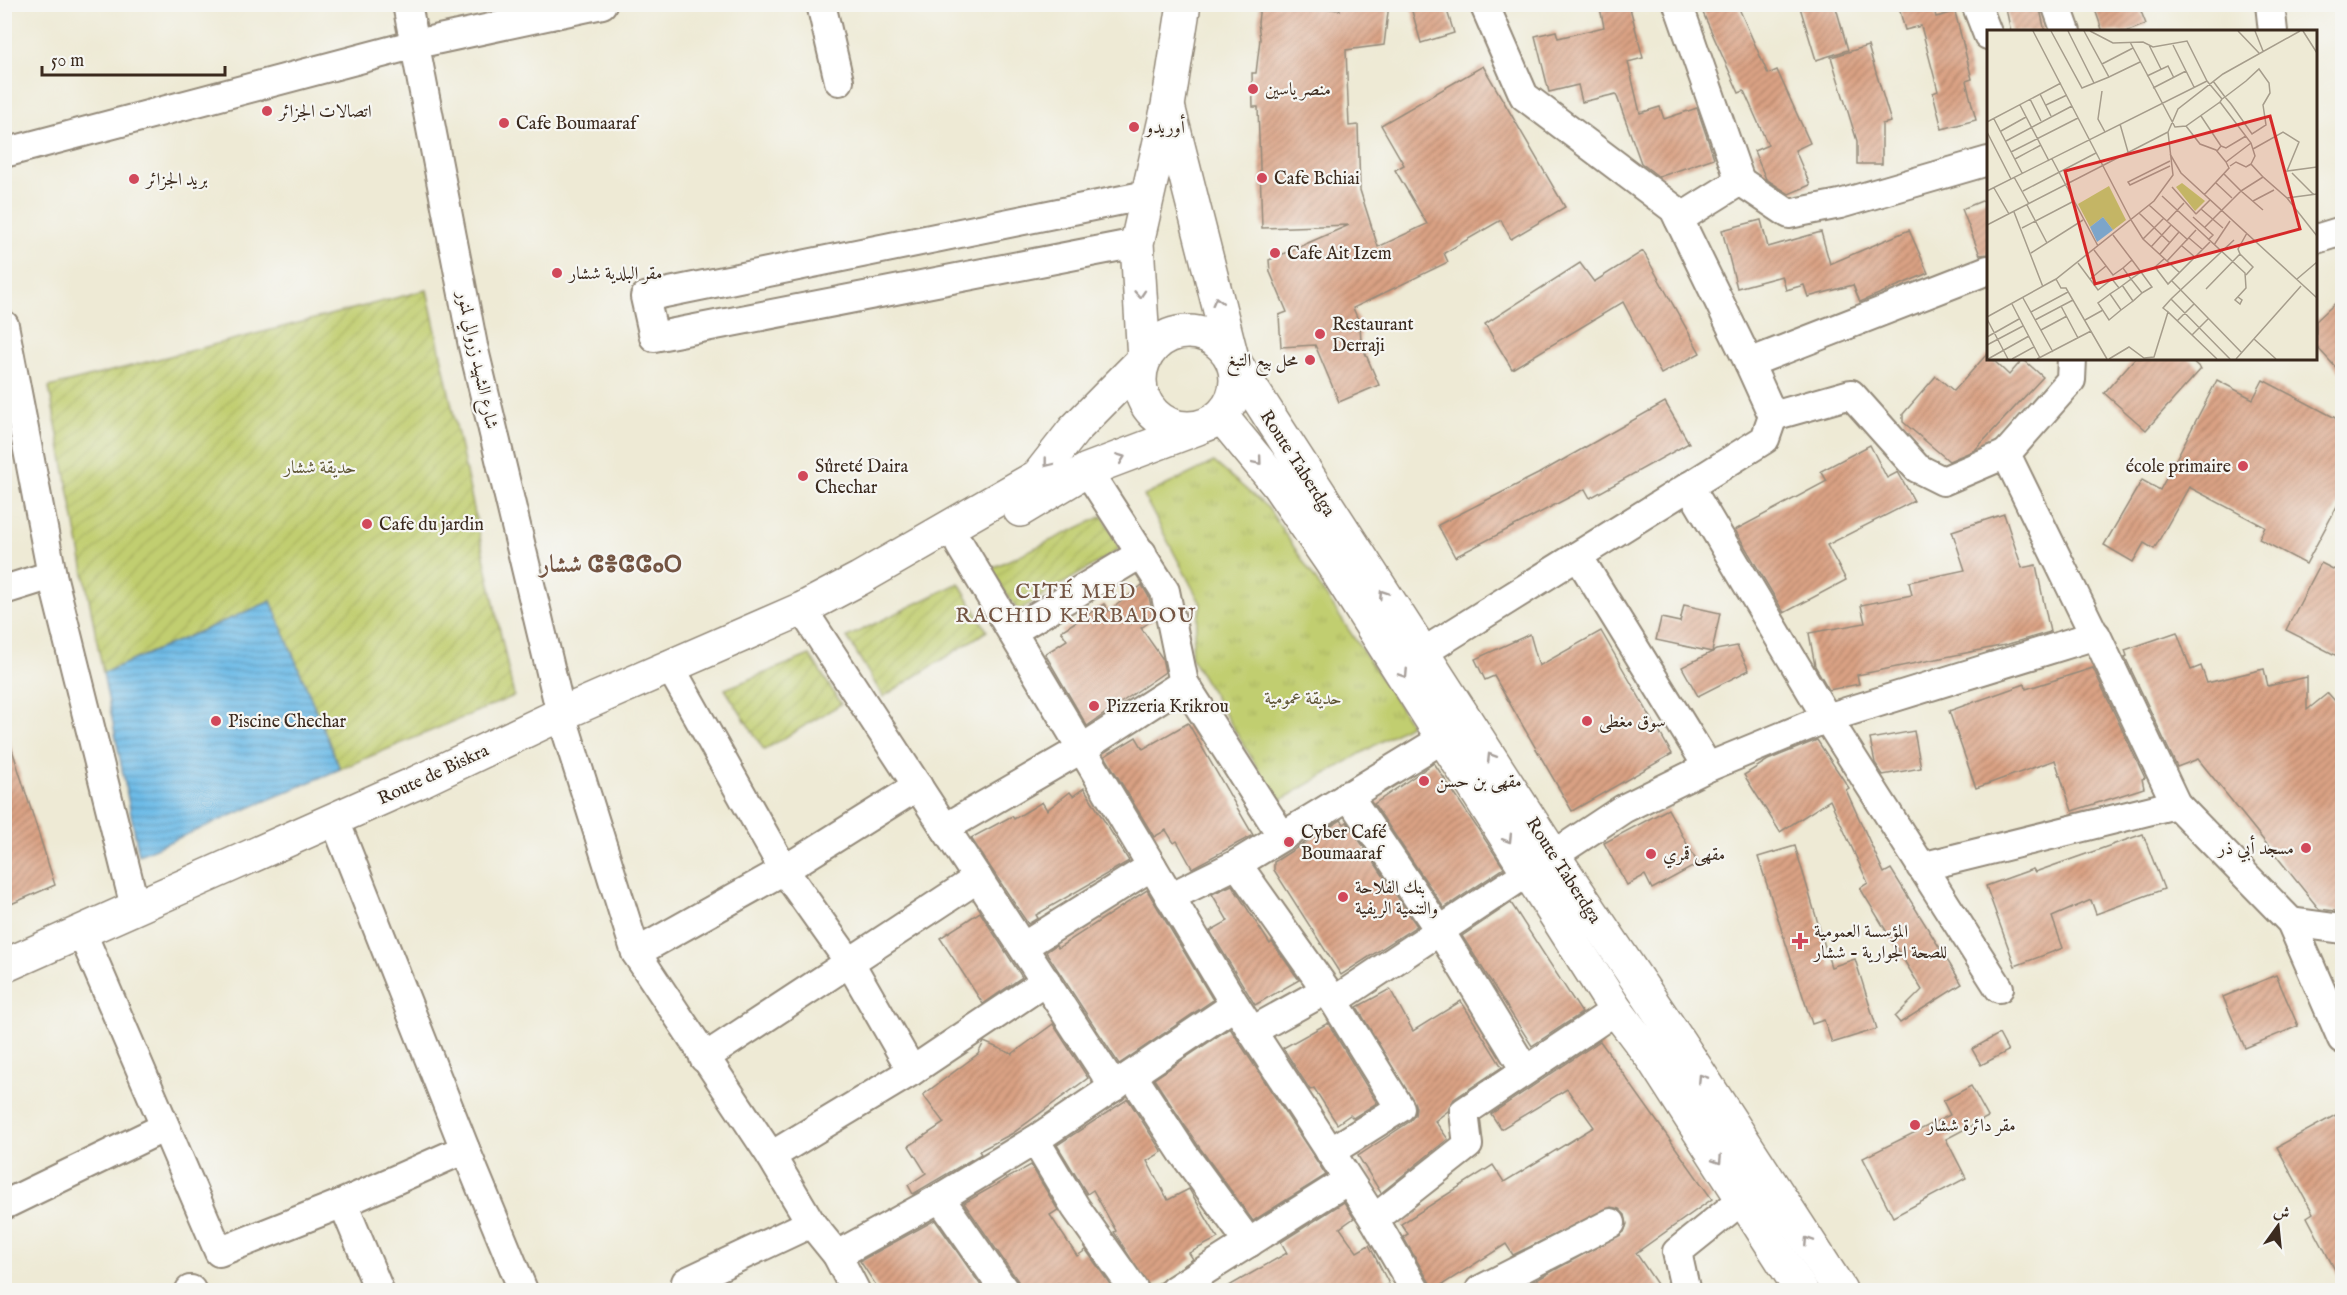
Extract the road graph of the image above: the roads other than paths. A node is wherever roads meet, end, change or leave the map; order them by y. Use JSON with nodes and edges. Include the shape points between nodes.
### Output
{"nodes":[{"id":1,"x":407,"y":4,"type":"edge"},
{"id":2,"x":602,"y":4,"type":"edge"},
{"id":3,"x":821,"y":4,"type":"edge"},
{"id":4,"x":1184,"y":4,"type":"edge"},
{"id":5,"x":1484,"y":4,"type":"edge"},
{"id":6,"x":1678,"y":4,"type":"edge"},
{"id":7,"x":1976,"y":4,"type":"edge"},
{"id":8,"x":2056,"y":4,"type":"edge"},
{"id":9,"x":2270,"y":4,"type":"edge"},
{"id":10,"x":1987,"y":30,"type":"edge"},
{"id":11,"x":2065,"y":30,"type":"edge"},
{"id":12,"x":2273,"y":30,"type":"edge"},
{"id":13,"x":416,"y":44,"type":"junction"},
{"id":14,"x":839,"y":81,"type":"dead end"},
{"id":15,"x":1168,"y":106,"type":"junction"},
{"id":16,"x":4,"y":153,"type":"edge"},
{"id":17,"x":1987,"y":162,"type":"edge"},
{"id":18,"x":1740,"y":181,"type":"junction"},
{"id":19,"x":1147,"y":195,"type":"junction"},
{"id":20,"x":1678,"y":219,"type":"junction"},
{"id":21,"x":2343,"y":231,"type":"edge"},
{"id":22,"x":2317,"y":239,"type":"edge"},
{"id":23,"x":1137,"y":243,"type":"junction"},
{"id":24,"x":1987,"y":271,"type":"edge"},
{"id":25,"x":6,"y":341,"type":"edge"},
{"id":26,"x":1232,"y":358,"type":"junction"},
{"id":27,"x":1144,"y":359,"type":"junction"},
{"id":28,"x":2072,"y":360,"type":"edge"},
{"id":29,"x":1749,"y":363,"type":"junction"},
{"id":30,"x":1773,"y":416,"type":"junction"},
{"id":31,"x":1209,"y":422,"type":"junction"},
{"id":32,"x":2006,"y":454,"type":"junction"},
{"id":33,"x":1088,"y":470,"type":"junction"},
{"id":34,"x":1689,"y":486,"type":"junction"},
{"id":35,"x":960,"y":545,"type":"junction"},
{"id":36,"x":1142,"y":553,"type":"junction"},
{"id":37,"x":1578,"y":556,"type":"junction"},
{"id":38,"x":52,"y":575,"type":"junction"},
{"id":39,"x":859,"y":579,"type":"junction"},
{"id":40,"x":4,"y":590,"type":"edge"},
{"id":41,"x":802,"y":609,"type":"junction"},
{"id":42,"x":1013,"y":631,"type":"junction"},
{"id":43,"x":2094,"y":634,"type":"junction"},
{"id":44,"x":1422,"y":653,"type":"junction"},
{"id":45,"x":669,"y":665,"type":"junction"},
{"id":46,"x":1184,"y":683,"type":"junction"},
{"id":47,"x":561,"y":714,"type":"junction"},
{"id":48,"x":1827,"y":718,"type":"junction"},
{"id":49,"x":1457,"y":731,"type":"junction"},
{"id":50,"x":1083,"y":748,"type":"junction"},
{"id":51,"x":1708,"y":766,"type":"junction"},
{"id":52,"x":918,"y":786,"type":"junction"},
{"id":53,"x":1348,"y":795,"type":"junction"},
{"id":54,"x":2176,"y":804,"type":"junction"},
{"id":55,"x":334,"y":818,"type":"junction"},
{"id":56,"x":945,"y":828,"type":"junction"},
{"id":57,"x":1282,"y":836,"type":"junction"},
{"id":58,"x":1540,"y":863,"type":"junction"},
{"id":59,"x":1237,"y":864,"type":"junction"},
{"id":60,"x":1152,"y":866,"type":"junction"},
{"id":61,"x":1921,"y":867,"type":"junction"},
{"id":62,"x":784,"y":870,"type":"junction"},
{"id":63,"x":978,"y":878,"type":"junction"},
{"id":64,"x":1170,"y":897,"type":"junction"},
{"id":65,"x":135,"y":907,"type":"junction"},
{"id":66,"x":2291,"y":922,"type":"junction"},
{"id":67,"x":2343,"y":929,"type":"edge"},
{"id":68,"x":1440,"y":931,"type":"junction"},
{"id":69,"x":82,"y":933,"type":"junction"},
{"id":70,"x":1024,"y":946,"type":"junction"},
{"id":71,"x":636,"y":953,"type":"junction"},
{"id":72,"x":850,"y":963,"type":"junction"},
{"id":73,"x":4,"y":966,"type":"edge"},
{"id":74,"x":1046,"y":981,"type":"junction"},
{"id":75,"x":1999,"y":988,"type":"dead end"},
{"id":76,"x":1330,"y":996,"type":"junction"},
{"id":77,"x":1235,"y":1005,"type":"junction"},
{"id":78,"x":1616,"y":1010,"type":"junction"},
{"id":79,"x":1252,"y":1031,"type":"junction"},
{"id":80,"x":2343,"y":1039,"type":"edge"},
{"id":81,"x":1666,"y":1050,"type":"junction"},
{"id":82,"x":704,"y":1058,"type":"junction"},
{"id":83,"x":1525,"y":1070,"type":"junction"},
{"id":84,"x":912,"y":1071,"type":"junction"},
{"id":85,"x":1123,"y":1081,"type":"junction"},
{"id":86,"x":165,"y":1127,"type":"junction"},
{"id":87,"x":1035,"y":1140,"type":"junction"},
{"id":88,"x":465,"y":1149,"type":"junction"},
{"id":89,"x":1330,"y":1152,"type":"junction"},
{"id":90,"x":771,"y":1156,"type":"junction"},
{"id":91,"x":1348,"y":1180,"type":"junction"},
{"id":92,"x":1756,"y":1191,"type":"junction"},
{"id":93,"x":940,"y":1198,"type":"junction"},
{"id":94,"x":343,"y":1203,"type":"junction"},
{"id":95,"x":4,"y":1205,"type":"edge"},
{"id":96,"x":1374,"y":1219,"type":"junction"},
{"id":97,"x":811,"y":1223,"type":"junction"},
{"id":98,"x":1611,"y":1223,"type":"dead end"},
{"id":99,"x":1249,"y":1243,"type":"junction"},
{"id":100,"x":837,"y":1255,"type":"junction"},
{"id":101,"x":379,"y":1290,"type":"edge"},
{"id":102,"x":523,"y":1290,"type":"edge"},
{"id":103,"x":690,"y":1290,"type":"edge"},
{"id":104,"x":855,"y":1290,"type":"edge"},
{"id":105,"x":1004,"y":1290,"type":"edge"},
{"id":106,"x":1134,"y":1290,"type":"edge"},
{"id":107,"x":1174,"y":1290,"type":"edge"},
{"id":108,"x":1415,"y":1290,"type":"edge"},
{"id":109,"x":1480,"y":1290,"type":"edge"},
{"id":110,"x":1681,"y":1290,"type":"edge"},
{"id":111,"x":1802,"y":1290,"type":"edge"},
{"id":112,"x":1840,"y":1290,"type":"edge"}],
"edges":[{"from":1,"to":13,"type":"street","name":"شارع الشهيد زروالي لمنور"},
{"from":2,"to":13,"type":"street"},
{"from":3,"to":14,"type":"street"},
{"from":4,"to":15,"type":"main road"},
{"from":5,"to":20,"type":"street","via":[[1524,96],[1674,209]]},
{"from":6,"to":18,"type":"street"},
{"from":7,"to":10,"type":"street"},
{"from":8,"to":11,"type":"street"},
{"from":9,"to":12,"type":"street"},
{"from":13,"to":16,"type":"street"},
{"from":13,"to":47,"type":"street","name":"شارع الشهيد زروالي لمنور","via":[[474,346]]},
{"from":15,"to":19,"type":"main road"},
{"from":26,"to":15,"type":"main road","one_way":true},
{"from":17,"to":18,"type":"street","via":[[1840,204],[1789,214]]},
{"from":18,"to":20,"type":"street"},
{"from":19,"to":23,"type":"main road"},
{"from":19,"to":23,"type":"street","via":[[645,297],[654,338]]},
{"from":20,"to":29,"type":"street"},
{"from":21,"to":22,"type":"street"},
{"from":23,"to":27,"type":"main road","one_way":true},
{"from":24,"to":29,"type":"street"},
{"from":25,"to":38,"type":"street"},
{"from":26,"to":27,"type":"main road","via":[[1210,336],[1180,332],[1165,337]]},
{"from":26,"to":31,"type":"main road","via":[[1237,383],[1229,406]]},
{"from":44,"to":26,"type":"main road","name":"Route Taberdga","one_way":true},
{"from":27,"to":31,"type":"main road","via":[[1140,389],[1155,416],[1182,428]]},
{"from":27,"to":39,"type":"main road","one_way":true,"via":[[1074,430],[1038,476]]},
{"from":28,"to":32,"type":"street","via":[[2071,380]]},
{"from":29,"to":30,"type":"street"},
{"from":30,"to":32,"type":"street","via":[[1851,394],[1917,468],[1943,481]]},
{"from":30,"to":34,"type":"street","via":[[1764,439]]},
{"from":33,"to":31,"type":"main road","one_way":true},
{"from":31,"to":49,"type":"main road","name":"Route Taberdga","one_way":true,"via":[[1278,485]]},
{"from":32,"to":43,"type":"street"},
{"from":33,"to":35,"type":"main road"},
{"from":33,"to":36,"type":"street"},
{"from":34,"to":37,"type":"street"},
{"from":34,"to":48,"type":"street"},
{"from":35,"to":39,"type":"main road"},
{"from":35,"to":42,"type":"street"},
{"from":36,"to":42,"type":"street"},
{"from":36,"to":46,"type":"street","via":[[1165,591]]},
{"from":37,"to":44,"type":"street"},
{"from":37,"to":51,"type":"street"},
{"from":38,"to":40,"type":"street"},
{"from":38,"to":65,"type":"street"},
{"from":39,"to":41,"type":"main road","name":"Route de Biskra"},
{"from":41,"to":45,"type":"main road","name":"Route de Biskra"},
{"from":41,"to":52,"type":"street"},
{"from":42,"to":50,"type":"street"},
{"from":43,"to":48,"type":"street"},
{"from":43,"to":54,"type":"street"},
{"from":44,"to":49,"type":"main road","name":"Route Taberdga"},
{"from":45,"to":47,"type":"main road","name":"Route de Biskra"},
{"from":45,"to":62,"type":"street"},
{"from":46,"to":50,"type":"street"},
{"from":46,"to":57,"type":"street"},
{"from":47,"to":55,"type":"main road","name":"Route de Biskra"},
{"from":47,"to":71,"type":"street","name":"شارع الشهيد زروالي لمنور"},
{"from":48,"to":51,"type":"street"},
{"from":48,"to":61,"type":"street"},
{"from":49,"to":53,"type":"street"},
{"from":49,"to":58,"type":"main road","name":"Route Taberdga"},
{"from":50,"to":56,"type":"street"},
{"from":50,"to":60,"type":"street"},
{"from":51,"to":58,"type":"street","via":[[1623,809]]},
{"from":52,"to":56,"type":"street"},
{"from":52,"to":62,"type":"street"},
{"from":53,"to":57,"type":"street"},
{"from":53,"to":68,"type":"street"},
{"from":54,"to":61,"type":"street"},
{"from":54,"to":66,"type":"street"},
{"from":55,"to":65,"type":"main road","name":"Route de Biskra"},
{"from":55,"to":88,"type":"street"},
{"from":56,"to":63,"type":"street"},
{"from":57,"to":59,"type":"street"},
{"from":58,"to":68,"type":"street"},
{"from":58,"to":78,"type":"main road","name":"Route Taberdga"},
{"from":58,"to":81,"type":"main road","name":"Route Taberdga"},
{"from":59,"to":64,"type":"street"},
{"from":59,"to":76,"type":"street"},
{"from":60,"to":64,"type":"street"},
{"from":60,"to":70,"type":"street"},
{"from":61,"to":75,"type":"street"},
{"from":62,"to":71,"type":"street"},
{"from":62,"to":72,"type":"street"},
{"from":63,"to":70,"type":"street"},
{"from":63,"to":72,"type":"street"},
{"from":64,"to":77,"type":"street"},
{"from":65,"to":69,"type":"main road","name":"Route de Biskra"},
{"from":66,"to":67,"type":"street"},
{"from":66,"to":80,"type":"street"},
{"from":68,"to":76,"type":"street"},
{"from":68,"to":83,"type":"street"},
{"from":69,"to":73,"type":"main road","name":"Route de Biskra"},
{"from":69,"to":86,"type":"street"},
{"from":70,"to":74,"type":"street"},
{"from":71,"to":82,"type":"street","name":"شارع الشهيد زروالي لمنور"},
{"from":72,"to":82,"type":"street"},
{"from":72,"to":84,"type":"street"},
{"from":74,"to":84,"type":"street"},
{"from":74,"to":85,"type":"street"},
{"from":76,"to":79,"type":"street"},
{"from":76,"to":89,"type":"street","via":[[1400,1108]]},
{"from":77,"to":79,"type":"street"},
{"from":77,"to":85,"type":"street"},
{"from":78,"to":81,"type":"main road","name":"Route Taberdga"},
{"from":78,"to":83,"type":"street"},
{"from":79,"to":89,"type":"street"},
{"from":81,"to":92,"type":"main road","name":"Route Taberdga"},
{"from":82,"to":90,"type":"street","name":"شارع الشهيد زروالي لمنور"},
{"from":83,"to":96,"type":"street","via":[[1464,1112],[1468,1145]]},
{"from":84,"to":90,"type":"street"},
{"from":85,"to":87,"type":"street"},
{"from":85,"to":99,"type":"street"},
{"from":86,"to":94,"type":"street","via":[[219,1252]]},
{"from":86,"to":95,"type":"street"},
{"from":87,"to":93,"type":"street"},
{"from":87,"to":106,"type":"street","via":[[1076,1208]]},
{"from":88,"to":94,"type":"street"},
{"from":88,"to":102,"type":"street"},
{"from":89,"to":91,"type":"street"},
{"from":90,"to":97,"type":"street","name":"شارع الشهيد زروالي لمنور"},
{"from":91,"to":96,"type":"street"},
{"from":91,"to":99,"type":"street"},
{"from":92,"to":110,"type":"street","via":[[1677,1252],[1685,1288]]},
{"from":92,"to":111,"type":"main road","name":"Route Taberdga"},
{"from":112,"to":92,"type":"main road","name":"Route Taberdga","one_way":true},
{"from":93,"to":100,"type":"street"},
{"from":93,"to":105,"type":"street"},
{"from":94,"to":101,"type":"street"},
{"from":96,"to":108,"type":"street"},
{"from":97,"to":100,"type":"street","name":"شارع الشهيد زروالي لمنور"},
{"from":97,"to":103,"type":"street","via":[[686,1282]]},
{"from":98,"to":109,"type":"street"},
{"from":99,"to":107,"type":"street"},
{"from":100,"to":104,"type":"street","name":"شارع الشهيد زروالي لمنور"}]}
